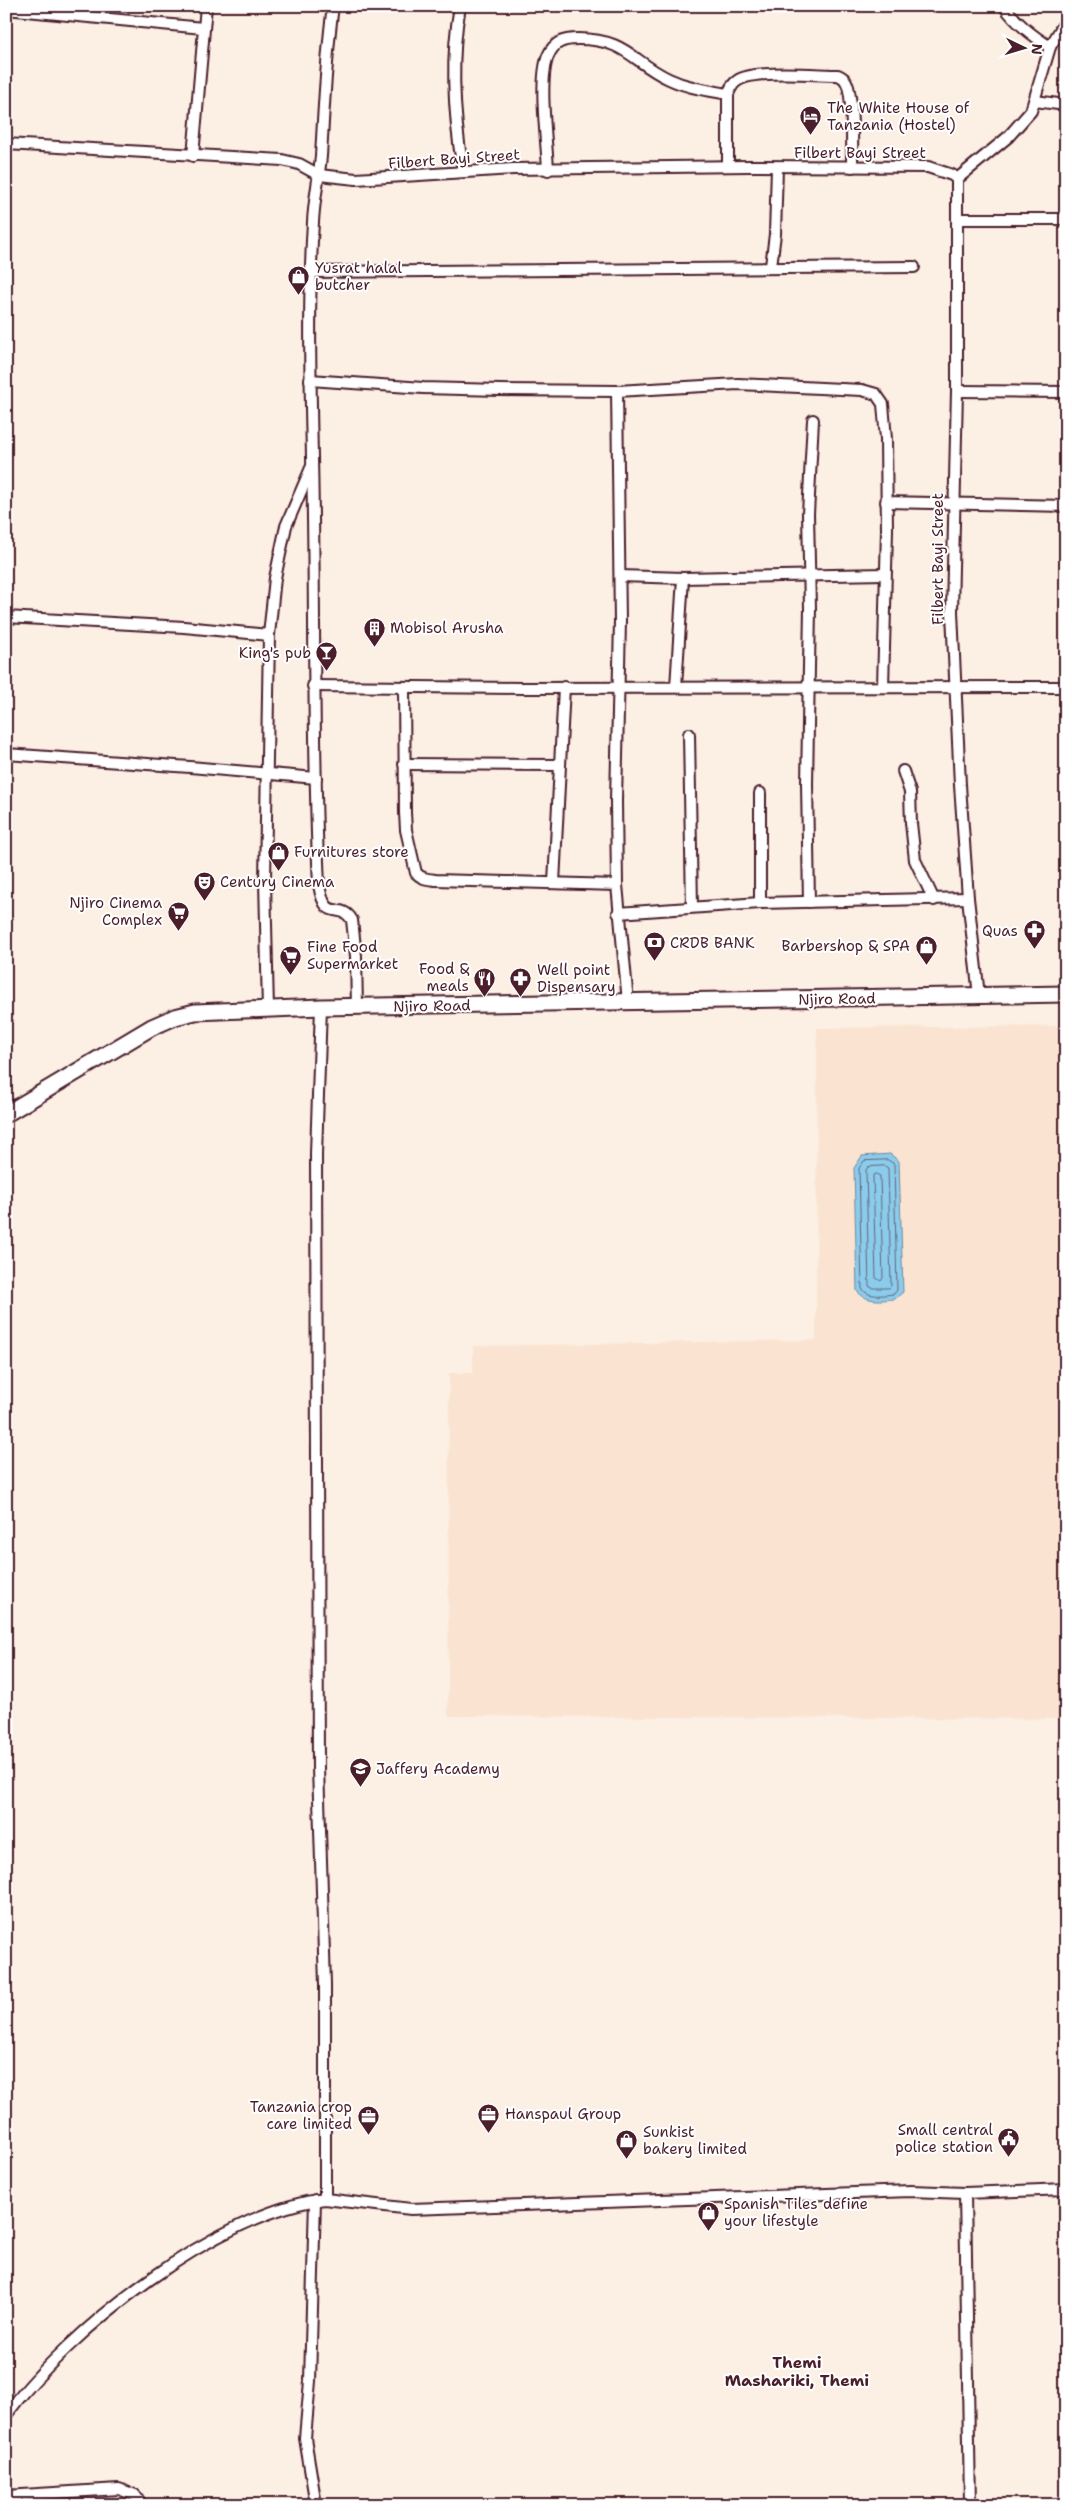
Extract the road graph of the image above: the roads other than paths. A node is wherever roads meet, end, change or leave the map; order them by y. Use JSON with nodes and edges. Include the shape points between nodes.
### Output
{"nodes":[{"id":1,"x":101,"y":6,"type":"edge"},
{"id":2,"x":206,"y":6,"type":"edge"},
{"id":3,"x":334,"y":6,"type":"edge"},
{"id":4,"x":460,"y":6,"type":"edge"},
{"id":5,"x":1004,"y":6,"type":"edge"},
{"id":6,"x":6,"y":9,"type":"edge"},
{"id":7,"x":99,"y":17,"type":"junction"},
{"id":8,"x":1066,"y":20,"type":"edge"},
{"id":9,"x":203,"y":28,"type":"junction"},
{"id":10,"x":1050,"y":47,"type":"junction"},
{"id":11,"x":728,"y":94,"type":"junction"},
{"id":12,"x":1035,"y":101,"type":"junction"},
{"id":13,"x":1066,"y":105,"type":"edge"},
{"id":14,"x":6,"y":144,"type":"edge"},
{"id":15,"x":193,"y":156,"type":"junction"},
{"id":16,"x":728,"y":166,"type":"junction"},
{"id":17,"x":852,"y":167,"type":"junction"},
{"id":18,"x":777,"y":168,"type":"junction"},
{"id":19,"x":464,"y":170,"type":"junction"},
{"id":20,"x":548,"y":170,"type":"junction"},
{"id":21,"x":319,"y":175,"type":"junction"},
{"id":22,"x":957,"y":179,"type":"junction"},
{"id":23,"x":956,"y":219,"type":"junction"},
{"id":24,"x":1066,"y":219,"type":"edge"},
{"id":25,"x":771,"y":266,"type":"junction"},
{"id":26,"x":914,"y":267,"type":"dead end"},
{"id":27,"x":311,"y":272,"type":"junction"},
{"id":28,"x":310,"y":380,"type":"junction"},
{"id":29,"x":617,"y":391,"type":"junction"},
{"id":30,"x":957,"y":391,"type":"junction"},
{"id":31,"x":1066,"y":392,"type":"edge"},
{"id":32,"x":813,"y":420,"type":"dead end"},
{"id":33,"x":312,"y":465,"type":"junction"},
{"id":34,"x":886,"y":502,"type":"junction"},
{"id":35,"x":953,"y":503,"type":"junction"},
{"id":36,"x":1066,"y":506,"type":"edge"},
{"id":37,"x":885,"y":574,"type":"junction"},
{"id":38,"x":620,"y":576,"type":"junction"},
{"id":39,"x":810,"y":577,"type":"junction"},
{"id":40,"x":682,"y":578,"type":"junction"},
{"id":41,"x":6,"y":617,"type":"edge"},
{"id":42,"x":269,"y":635,"type":"junction"},
{"id":43,"x":313,"y":686,"type":"junction"},
{"id":44,"x":404,"y":687,"type":"junction"},
{"id":45,"x":564,"y":687,"type":"junction"},
{"id":46,"x":676,"y":687,"type":"junction"},
{"id":47,"x":809,"y":687,"type":"junction"},
{"id":48,"x":883,"y":687,"type":"junction"},
{"id":49,"x":1066,"y":687,"type":"edge"},
{"id":50,"x":618,"y":688,"type":"junction"},
{"id":51,"x":955,"y":688,"type":"junction"},
{"id":52,"x":690,"y":734,"type":"dead end"},
{"id":53,"x":6,"y":754,"type":"edge"},
{"id":54,"x":404,"y":764,"type":"junction"},
{"id":55,"x":560,"y":765,"type":"junction"},
{"id":56,"x":903,"y":771,"type":"dead end"},
{"id":57,"x":267,"y":774,"type":"junction"},
{"id":58,"x":316,"y":778,"type":"junction"},
{"id":59,"x":760,"y":793,"type":"dead end"},
{"id":60,"x":554,"y":883,"type":"junction"},
{"id":61,"x":617,"y":885,"type":"junction"},
{"id":62,"x":968,"y":898,"type":"junction"},
{"id":63,"x":934,"y":900,"type":"junction"},
{"id":64,"x":810,"y":902,"type":"junction"},
{"id":65,"x":760,"y":903,"type":"junction"},
{"id":66,"x":692,"y":907,"type":"junction"},
{"id":67,"x":618,"y":913,"type":"junction"},
{"id":68,"x":1066,"y":994,"type":"edge"},
{"id":69,"x":979,"y":996,"type":"junction"},
{"id":70,"x":628,"y":1002,"type":"junction"},
{"id":71,"x":321,"y":1007,"type":"junction"},
{"id":72,"x":357,"y":1008,"type":"junction"},
{"id":73,"x":268,"y":1010,"type":"junction"},
{"id":74,"x":6,"y":1114,"type":"edge"},
{"id":75,"x":1066,"y":2189,"type":"edge"},
{"id":76,"x":965,"y":2193,"type":"junction"},
{"id":77,"x":320,"y":2199,"type":"junction"},
{"id":78,"x":6,"y":2416,"type":"edge"},
{"id":79,"x":6,"y":2496,"type":"edge"},
{"id":80,"x":142,"y":2505,"type":"edge"},
{"id":81,"x":316,"y":2505,"type":"edge"},
{"id":82,"x":970,"y":2505,"type":"edge"}],
"edges":[{"from":1,"to":7,"type":"street"},
{"from":2,"to":9,"type":"street"},
{"from":3,"to":21,"type":"street","via":[[326,62]]},
{"from":4,"to":19,"type":"street","via":[[455,100]]},
{"from":5,"to":10,"type":"street","via":[[1028,32]]},
{"from":6,"to":7,"type":"street"},
{"from":7,"to":9,"type":"street"},
{"from":8,"to":10,"type":"street"},
{"from":9,"to":15,"type":"street"},
{"from":10,"to":12,"type":"street"},
{"from":11,"to":16,"type":"street"},
{"from":11,"to":17,"type":"street","via":[[737,80],[756,75],[838,75],[845,79],[851,110]]},
{"from":11,"to":20,"type":"street","via":[[683,85],[607,42],[565,39],[554,47],[548,57],[545,77]]},
{"from":12,"to":13,"type":"street"},
{"from":12,"to":22,"type":"street","via":[[1022,123]]},
{"from":14,"to":15,"type":"street","name":"Filbert Bayi Street"},
{"from":15,"to":21,"type":"street","name":"Filbert Bayi Street","via":[[282,160],[299,164]]},
{"from":16,"to":18,"type":"street","name":"Filbert Bayi Street"},
{"from":16,"to":20,"type":"street","name":"Filbert Bayi Street"},
{"from":17,"to":18,"type":"street","name":"Filbert Bayi Street"},
{"from":17,"to":22,"type":"street","name":"Filbert Bayi Street","via":[[928,167]]},
{"from":18,"to":25,"type":"street"},
{"from":19,"to":20,"type":"street","name":"Filbert Bayi Street"},
{"from":19,"to":21,"type":"street","name":"Filbert Bayi Street","via":[[376,179],[336,179]]},
{"from":21,"to":27,"type":"street"},
{"from":22,"to":23,"type":"street","name":"Filbert Bayi Street"},
{"from":23,"to":24,"type":"street"},
{"from":23,"to":30,"type":"street","name":"Filbert Bayi Street"},
{"from":25,"to":26,"type":"street"},
{"from":25,"to":27,"type":"street"},
{"from":27,"to":28,"type":"street"},
{"from":28,"to":29,"type":"street","via":[[431,389]]},
{"from":28,"to":33,"type":"street"},
{"from":29,"to":34,"type":"street","via":[[738,384],[846,389],[876,394],[885,412]]},
{"from":29,"to":38,"type":"street"},
{"from":30,"to":31,"type":"street"},
{"from":30,"to":35,"type":"street","name":"Filbert Bayi Street"},
{"from":32,"to":39,"type":"street","via":[[808,514]]},
{"from":33,"to":42,"type":"street","via":[[286,526],[275,578]]},
{"from":33,"to":43,"type":"street"},
{"from":34,"to":35,"type":"street"},
{"from":34,"to":37,"type":"street"},
{"from":35,"to":36,"type":"street"},
{"from":35,"to":51,"type":"street","name":"Filbert Bayi Street"},
{"from":37,"to":39,"type":"street"},
{"from":37,"to":48,"type":"street"},
{"from":38,"to":40,"type":"street"},
{"from":38,"to":50,"type":"street"},
{"from":39,"to":40,"type":"street"},
{"from":39,"to":47,"type":"street"},
{"from":40,"to":46,"type":"street"},
{"from":41,"to":42,"type":"street"},
{"from":42,"to":57,"type":"street"},
{"from":43,"to":44,"type":"street"},
{"from":43,"to":58,"type":"street"},
{"from":44,"to":45,"type":"street"},
{"from":44,"to":54,"type":"street"},
{"from":45,"to":50,"type":"street"},
{"from":45,"to":55,"type":"street"},
{"from":46,"to":47,"type":"street"},
{"from":46,"to":50,"type":"street"},
{"from":47,"to":48,"type":"street"},
{"from":47,"to":64,"type":"street"},
{"from":48,"to":51,"type":"street"},
{"from":49,"to":51,"type":"street"},
{"from":50,"to":61,"type":"street"},
{"from":51,"to":62,"type":"street","name":"Filbert Bayi Street"},
{"from":52,"to":66,"type":"street"},
{"from":53,"to":57,"type":"street"},
{"from":54,"to":55,"type":"street"},
{"from":54,"to":60,"type":"street","via":[[406,830],[416,873],[423,879]]},
{"from":55,"to":60,"type":"street"},
{"from":56,"to":63,"type":"street","via":[[910,792],[915,860]]},
{"from":57,"to":58,"type":"street"},
{"from":57,"to":73,"type":"street"},
{"from":58,"to":72,"type":"street","via":[[321,895],[326,907],[345,913],[352,920]]},
{"from":59,"to":65,"type":"street"},
{"from":60,"to":61,"type":"street"},
{"from":61,"to":67,"type":"street"},
{"from":62,"to":63,"type":"street"},
{"from":62,"to":69,"type":"street","name":"Filbert Bayi Street"},
{"from":63,"to":64,"type":"street"},
{"from":64,"to":65,"type":"street"},
{"from":65,"to":66,"type":"street"},
{"from":66,"to":67,"type":"street"},
{"from":67,"to":70,"type":"street"},
{"from":68,"to":69,"type":"street","name":"Njiro Road"},
{"from":69,"to":70,"type":"street","name":"Njiro Road"},
{"from":70,"to":72,"type":"street","name":"Njiro Road"},
{"from":71,"to":72,"type":"street","name":"Njiro Road"},
{"from":71,"to":73,"type":"street","name":"Njiro Road"},
{"from":71,"to":77,"type":"street","via":[[316,1154],[318,1768],[325,1984]]},
{"from":73,"to":74,"type":"street","name":"Njiro Road","via":[[195,1012],[166,1020]]},
{"from":75,"to":76,"type":"street"},
{"from":76,"to":77,"type":"street","via":[[911,2191],[411,2209]]},
{"from":76,"to":82,"type":"street"},
{"from":77,"to":78,"type":"street","via":[[276,2209],[242,2224],[170,2265],[80,2337],[41,2374]]},
{"from":77,"to":81,"type":"street","via":[[305,2438]]},
{"from":79,"to":80,"type":"street","via":[[119,2489],[136,2494]]}]}
